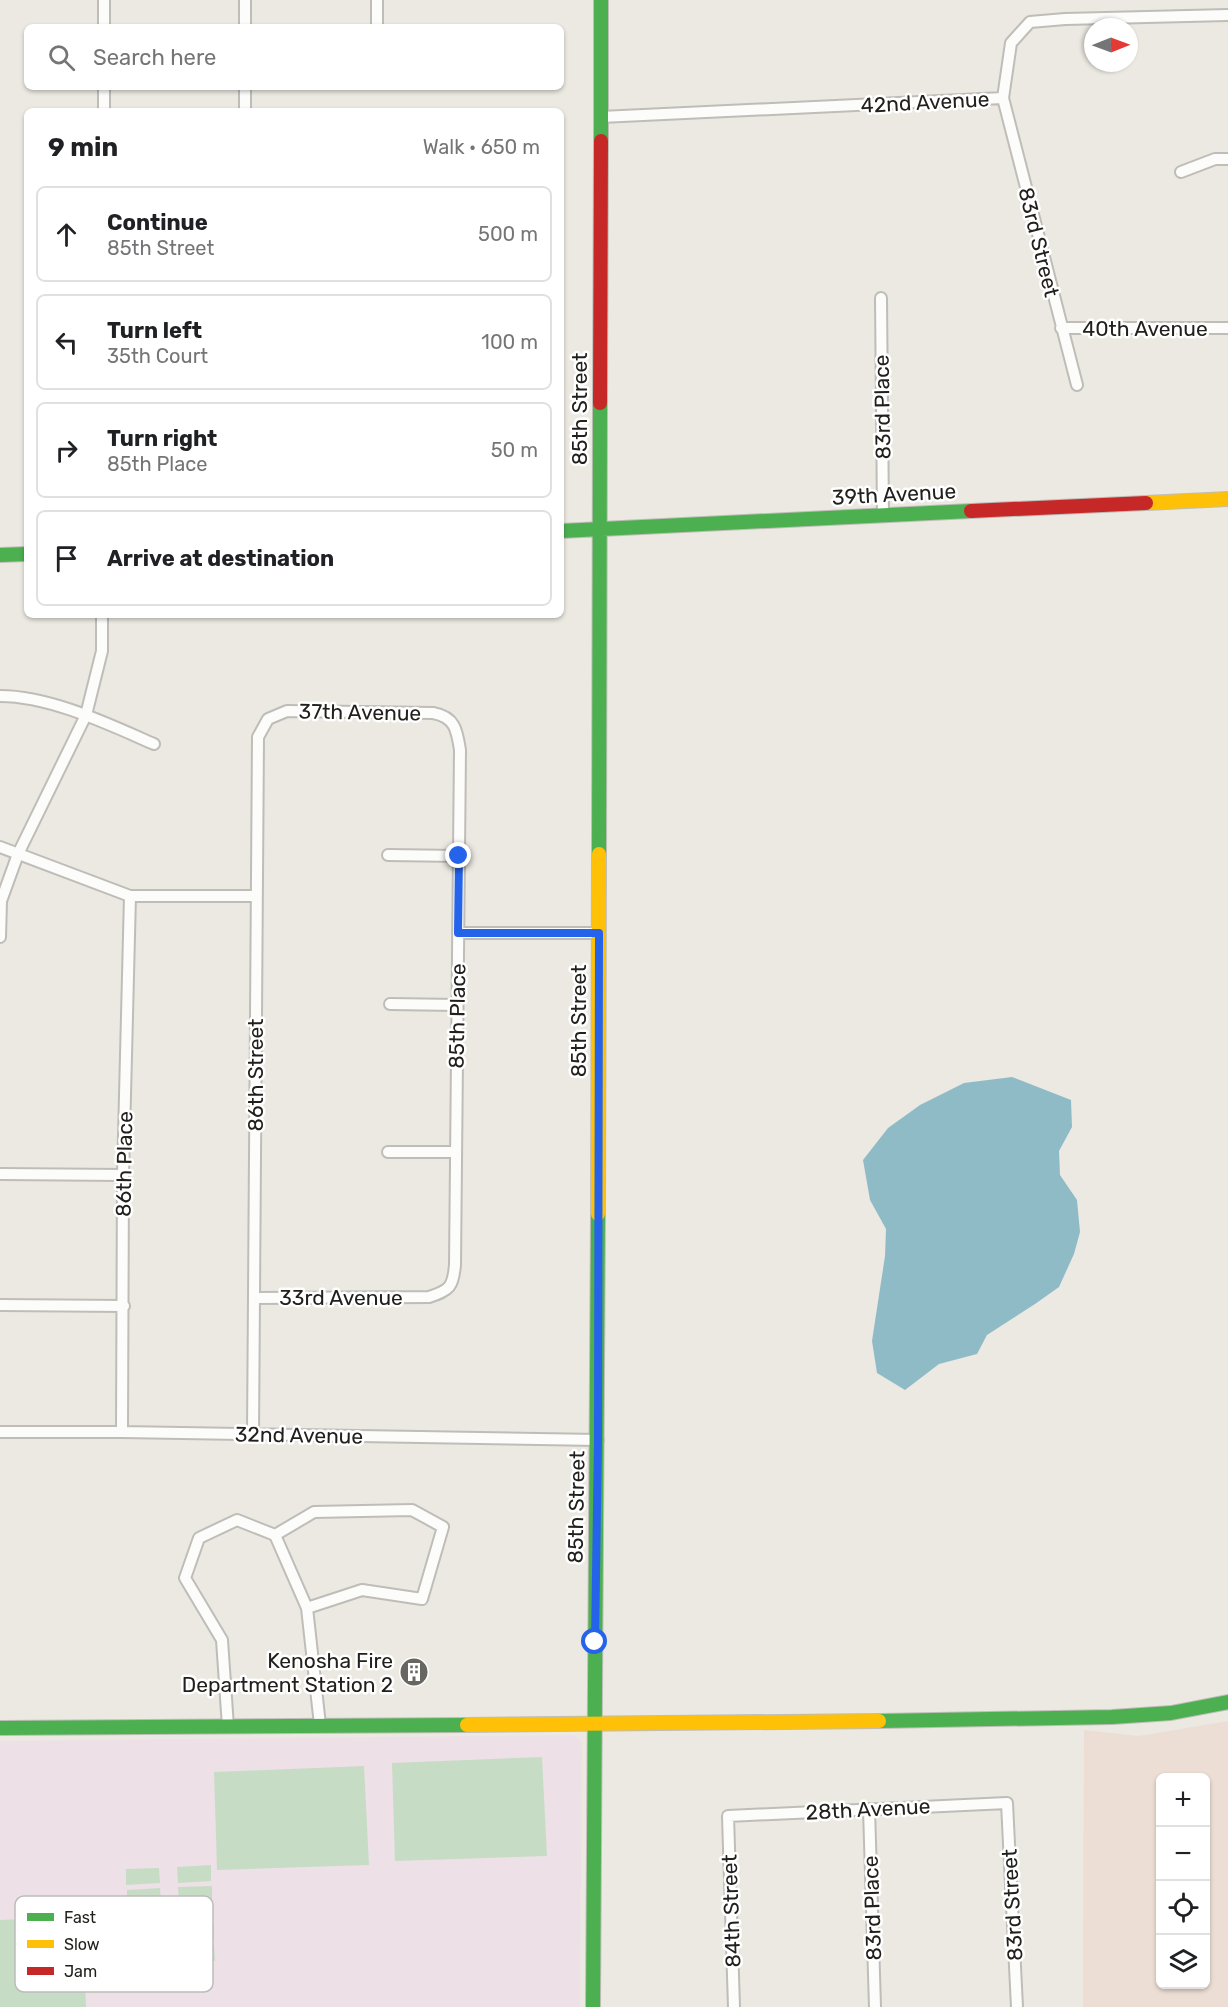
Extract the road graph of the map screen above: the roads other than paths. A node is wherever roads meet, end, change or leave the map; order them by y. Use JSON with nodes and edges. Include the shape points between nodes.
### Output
{"nodes":[{"id":1,"x":104,"y":0,"type":"edge"},
{"id":2,"x":245,"y":0,"type":"edge"},
{"id":3,"x":377,"y":0,"type":"edge"},
{"id":4,"x":601,"y":0,"type":"edge"},
{"id":5,"x":1228,"y":15,"type":"edge"},
{"id":6,"x":104,"y":24,"type":"edge"},
{"id":7,"x":245,"y":24,"type":"edge"},
{"id":8,"x":376,"y":24,"type":"edge"},
{"id":9,"x":104,"y":90,"type":"edge"},
{"id":10,"x":244,"y":90,"type":"edge"},
{"id":11,"x":1003,"y":98,"type":"junction"},
{"id":12,"x":104,"y":108,"type":"edge"},
{"id":13,"x":244,"y":108,"type":"edge"},
{"id":14,"x":601,"y":117,"type":"junction"},
{"id":15,"x":1228,"y":159,"type":"edge"},
{"id":16,"x":1181,"y":172,"type":"dead end"},
{"id":17,"x":880,"y":298,"type":"dead end"},
{"id":18,"x":1061,"y":328,"type":"junction"},
{"id":19,"x":1228,"y":328,"type":"edge"},
{"id":20,"x":1077,"y":385,"type":"dead end"},
{"id":21,"x":1228,"y":499,"type":"edge"},
{"id":22,"x":883,"y":516,"type":"junction"},
{"id":23,"x":599,"y":529,"type":"junction"},
{"id":24,"x":564,"y":531,"type":"edge"},
{"id":25,"x":24,"y":554,"type":"edge"},
{"id":26,"x":0,"y":555,"type":"edge"},
{"id":27,"x":102,"y":618,"type":"edge"},
{"id":28,"x":0,"y":696,"type":"edge"},
{"id":29,"x":86,"y":715,"type":"junction"},
{"id":30,"x":268,"y":719,"type":"joint"},
{"id":31,"x":452,"y":722,"type":"joint"},
{"id":32,"x":154,"y":744,"type":"dead end"},
{"id":33,"x":0,"y":848,"type":"edge"},
{"id":34,"x":18,"y":854,"type":"junction"},
{"id":35,"x":388,"y":855,"type":"dead end"},
{"id":36,"x":459,"y":856,"type":"junction"},
{"id":37,"x":130,"y":896,"type":"junction"},
{"id":38,"x":255,"y":896,"type":"junction"},
{"id":39,"x":458,"y":933,"type":"junction"},
{"id":40,"x":599,"y":933,"type":"junction"},
{"id":41,"x":0,"y":937,"type":"edge"},
{"id":42,"x":390,"y":1004,"type":"dead end"},
{"id":43,"x":457,"y":1005,"type":"junction"},
{"id":44,"x":388,"y":1152,"type":"dead end"},
{"id":45,"x":456,"y":1152,"type":"junction"},
{"id":46,"x":0,"y":1174,"type":"edge"},
{"id":47,"x":123,"y":1176,"type":"junction"},
{"id":48,"x":429,"y":1296,"type":"joint"},
{"id":49,"x":254,"y":1298,"type":"junction"},
{"id":50,"x":0,"y":1305,"type":"edge"},
{"id":51,"x":124,"y":1306,"type":"junction"},
{"id":52,"x":0,"y":1432,"type":"edge"},
{"id":53,"x":122,"y":1432,"type":"junction"},
{"id":54,"x":253,"y":1435,"type":"junction"},
{"id":55,"x":598,"y":1440,"type":"junction"},
{"id":56,"x":275,"y":1535,"type":"junction"},
{"id":57,"x":307,"y":1608,"type":"junction"},
{"id":58,"x":1228,"y":1702,"type":"edge"},
{"id":59,"x":320,"y":1725,"type":"junction"},
{"id":60,"x":594,"y":1725,"type":"junction"},
{"id":61,"x":228,"y":1727,"type":"junction"},
{"id":62,"x":0,"y":1728,"type":"edge"},
{"id":63,"x":1007,"y":1803,"type":"joint"},
{"id":64,"x":869,"y":1809,"type":"junction"},
{"id":65,"x":728,"y":1816,"type":"joint"},
{"id":66,"x":593,"y":2007,"type":"edge"},
{"id":67,"x":734,"y":2007,"type":"edge"},
{"id":68,"x":875,"y":2007,"type":"edge"},
{"id":69,"x":1017,"y":2007,"type":"edge"}],
"edges":[{"from":1,"to":6,"type":"street"},
{"from":2,"to":7,"type":"street"},
{"from":3,"to":8,"type":"street"},
{"from":4,"to":14,"type":"street","name":"85th Street"},
{"from":5,"to":11,"type":"street","name":"42nd Avenue","via":[[1030,22],[1011,43]]},
{"from":9,"to":12,"type":"street"},
{"from":10,"to":13,"type":"street"},
{"from":11,"to":14,"type":"street","name":"42nd Avenue"},
{"from":11,"to":18,"type":"street","name":"83rd Street"},
{"from":14,"to":23,"type":"street","name":"85th Street"},
{"from":15,"to":16,"type":"street","via":[[1215,159]]},
{"from":17,"to":22,"type":"street","name":"83rd Place"},
{"from":18,"to":19,"type":"street","name":"40th Avenue"},
{"from":18,"to":20,"type":"street","name":"83rd Street"},
{"from":21,"to":22,"type":"street","name":"39th Avenue"},
{"from":22,"to":23,"type":"street","name":"39th Avenue"},
{"from":23,"to":24,"type":"street","name":"39th Avenue"},
{"from":23,"to":40,"type":"street","name":"85th Street"},
{"from":25,"to":26,"type":"street"},
{"from":27,"to":29,"type":"street","via":[[102,651]]},
{"from":28,"to":29,"type":"street","via":[[18,696]]},
{"from":29,"to":32,"type":"street"},
{"from":29,"to":34,"type":"street"},
{"from":30,"to":31,"type":"street","name":"37th Avenue","via":[[287,711],[433,713]]},
{"from":30,"to":38,"type":"street","name":"86th Street","via":[[258,737]]},
{"from":31,"to":36,"type":"street","name":"85th Place","via":[[460,750]]},
{"from":33,"to":34,"type":"street"},
{"from":34,"to":37,"type":"street"},
{"from":34,"to":41,"type":"street","via":[[1,901]]},
{"from":35,"to":36,"type":"street"},
{"from":36,"to":39,"type":"street","name":"85th Place"},
{"from":37,"to":38,"type":"street"},
{"from":37,"to":47,"type":"street","name":"86th Place"},
{"from":38,"to":49,"type":"street","name":"86th Street"},
{"from":39,"to":40,"type":"street"},
{"from":39,"to":43,"type":"street","name":"85th Place"},
{"from":40,"to":55,"type":"street","name":"85th Street"},
{"from":42,"to":43,"type":"street"},
{"from":43,"to":45,"type":"street","name":"85th Place"},
{"from":44,"to":45,"type":"street"},
{"from":45,"to":48,"type":"street","name":"85th Place","via":[[453,1282],[444,1292]]},
{"from":46,"to":47,"type":"street"},
{"from":47,"to":51,"type":"street","name":"86th Place"},
{"from":48,"to":49,"type":"street","name":"33rd Avenue"},
{"from":49,"to":54,"type":"street","name":"86th Street"},
{"from":50,"to":51,"type":"street"},
{"from":51,"to":53,"type":"street","name":"86th Place"},
{"from":52,"to":53,"type":"street","name":"32nd Avenue"},
{"from":53,"to":54,"type":"street","name":"32nd Avenue"},
{"from":54,"to":55,"type":"street","name":"32nd Avenue"},
{"from":55,"to":60,"type":"street","name":"85th Street"},
{"from":56,"to":57,"type":"street"},
{"from":56,"to":57,"type":"street","via":[[314,1512],[412,1510],[443,1527],[422,1599],[362,1590]]},
{"from":56,"to":61,"type":"street","via":[[237,1520],[199,1538],[184,1578],[222,1640]]},
{"from":57,"to":59,"type":"street"},
{"from":58,"to":60,"type":"street","via":[[1171,1713],[1112,1717]]},
{"from":59,"to":60,"type":"street"},
{"from":59,"to":61,"type":"street"},
{"from":60,"to":66,"type":"street","name":"85th Street"},
{"from":61,"to":62,"type":"street"},
{"from":63,"to":64,"type":"street","name":"28th Avenue"},
{"from":63,"to":69,"type":"street","name":"83rd Street"},
{"from":64,"to":65,"type":"street","name":"28th Avenue"},
{"from":64,"to":68,"type":"street","name":"83rd Place"},
{"from":65,"to":67,"type":"street","name":"84th Street"}]}
